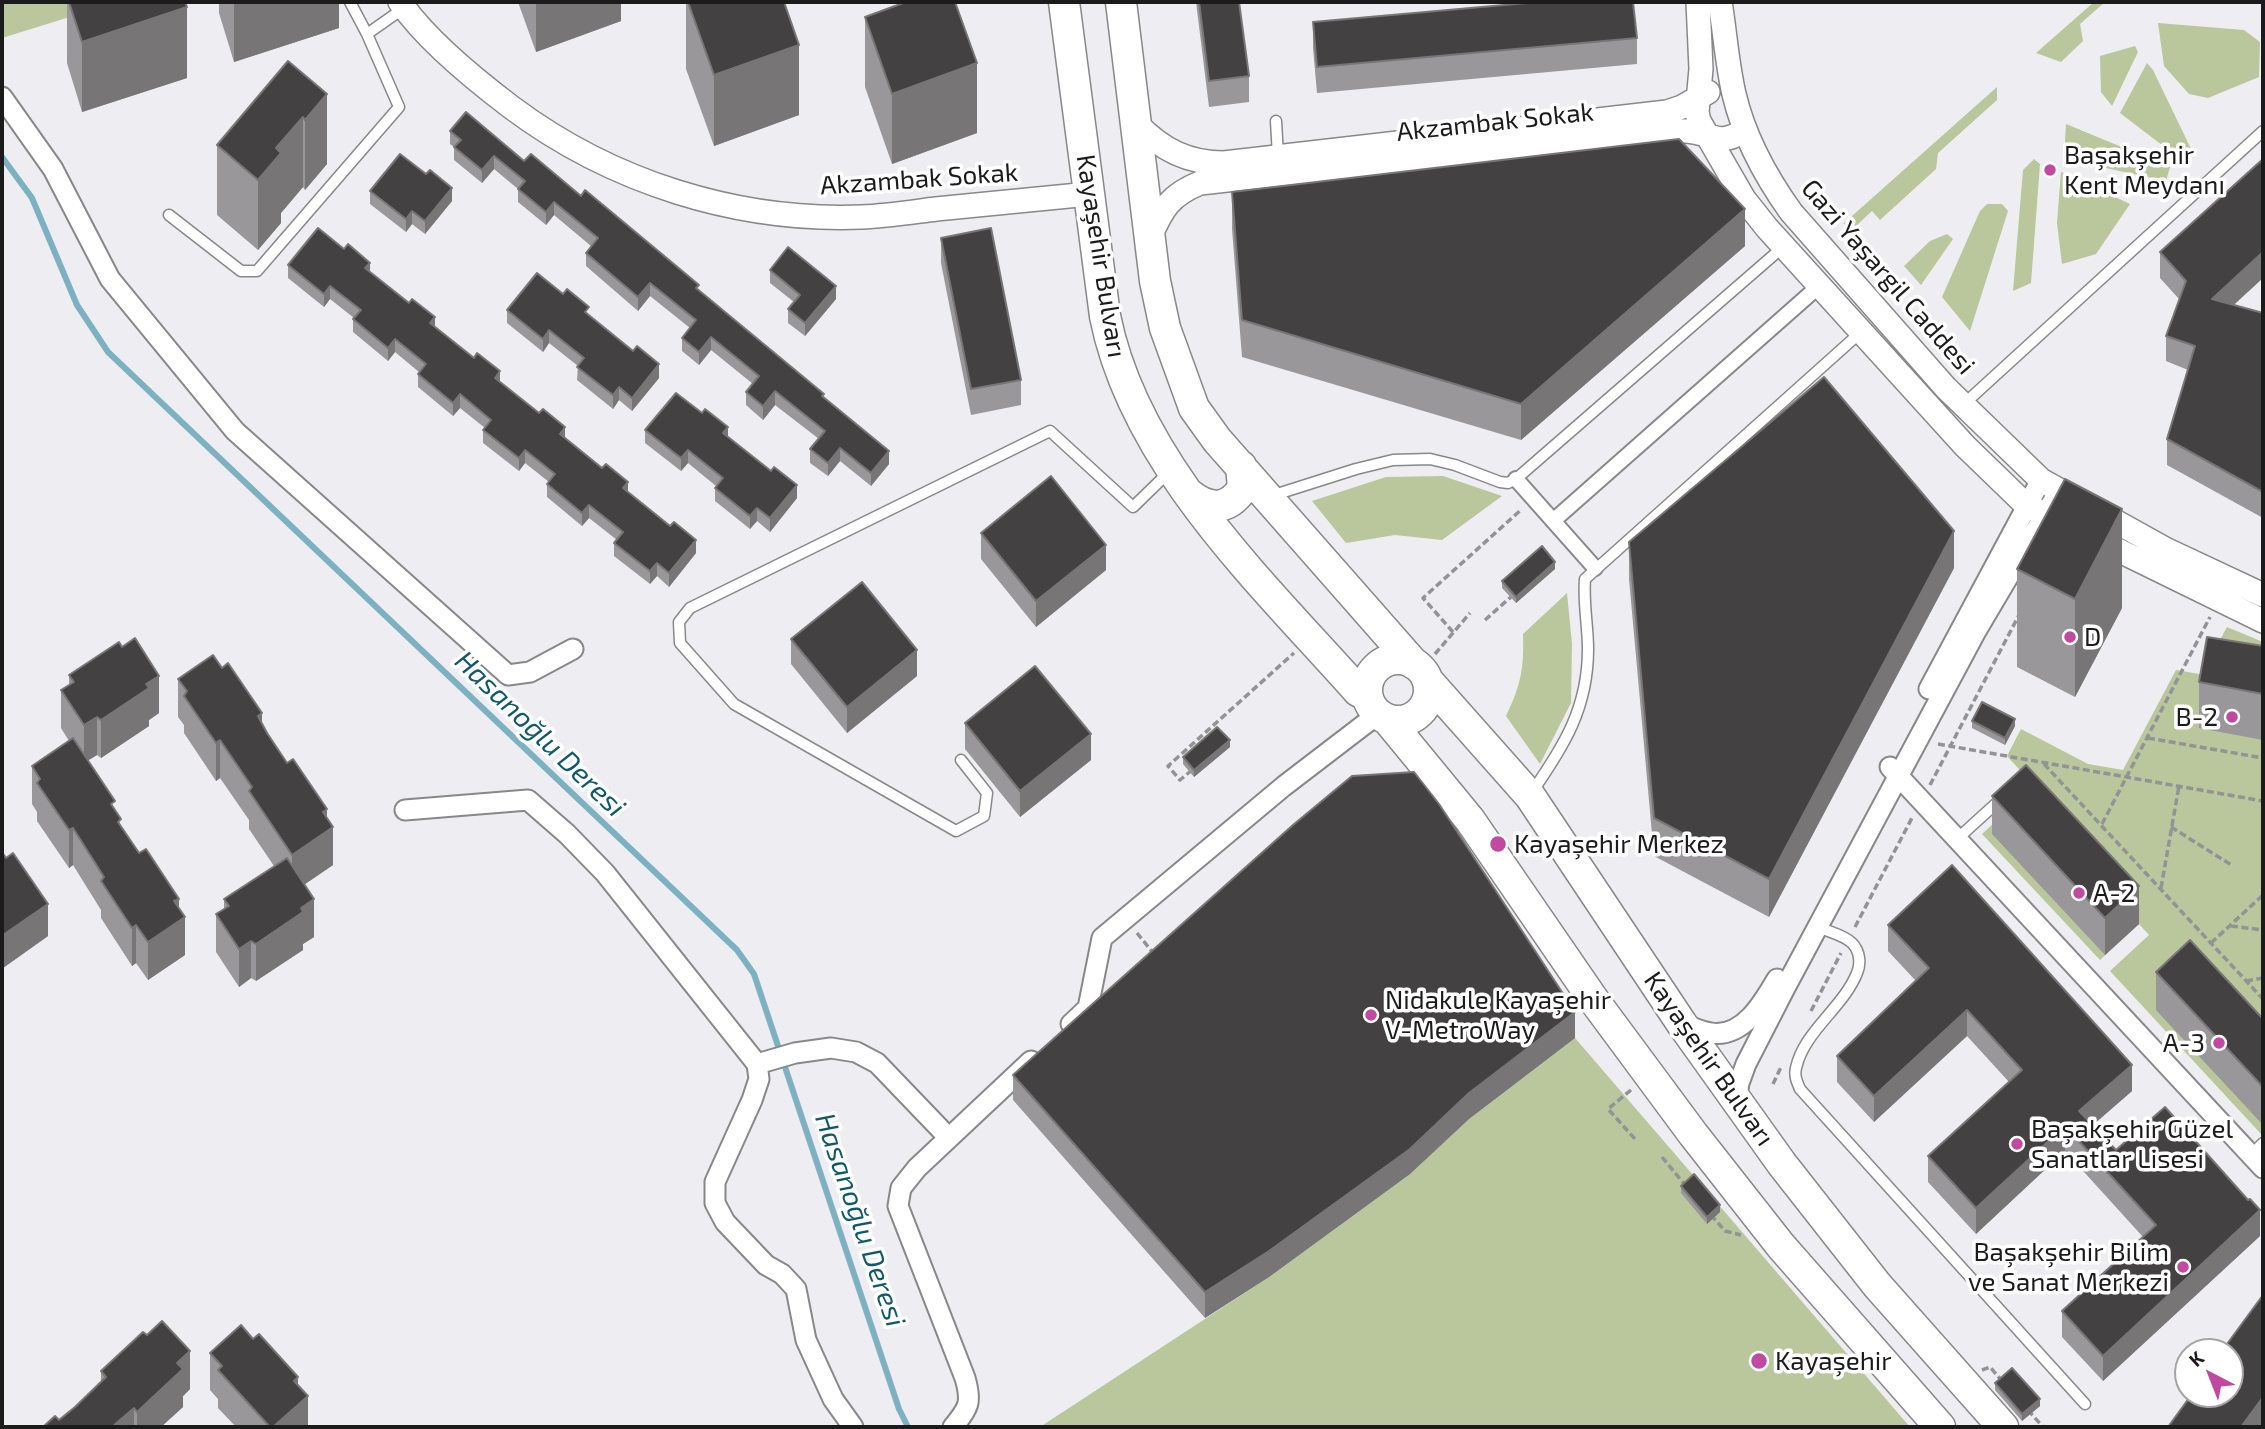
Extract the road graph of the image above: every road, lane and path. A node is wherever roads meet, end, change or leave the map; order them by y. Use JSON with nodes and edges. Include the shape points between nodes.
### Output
{"nodes":[{"id":1,"x":350,"y":2,"type":"edge"},
{"id":2,"x":1064,"y":2,"type":"edge"},
{"id":3,"x":1121,"y":2,"type":"edge"},
{"id":4,"x":1698,"y":2,"type":"edge"},
{"id":5,"x":1720,"y":2,"type":"edge"},
{"id":6,"x":402,"y":5,"type":"edge"},
{"id":7,"x":368,"y":34,"type":"junction"},
{"id":8,"x":1734,"y":94,"type":"junction"},
{"id":9,"x":2,"y":97,"type":"edge"},
{"id":10,"x":1699,"y":99,"type":"junction"},
{"id":11,"x":1276,"y":121,"type":"dead end"},
{"id":12,"x":1138,"y":124,"type":"junction"},
{"id":13,"x":1745,"y":131,"type":"junction"},
{"id":14,"x":2263,"y":131,"type":"edge"},
{"id":15,"x":1706,"y":134,"type":"junction"},
{"id":16,"x":1279,"y":166,"type":"junction"},
{"id":17,"x":1089,"y":194,"type":"junction"},
{"id":18,"x":169,"y":215,"type":"dead end"},
{"id":19,"x":1805,"y":228,"type":"junction"},
{"id":20,"x":1150,"y":237,"type":"junction"},
{"id":21,"x":1783,"y":247,"type":"junction"},
{"id":22,"x":1819,"y":286,"type":"junction"},
{"id":23,"x":1861,"y":332,"type":"junction"},
{"id":24,"x":1964,"y":404,"type":"junction"},
{"id":25,"x":1241,"y":467,"type":"junction"},
{"id":26,"x":1516,"y":479,"type":"junction"},
{"id":27,"x":1180,"y":482,"type":"junction"},
{"id":28,"x":2050,"y":486,"type":"junction"},
{"id":29,"x":1238,"y":496,"type":"junction"},
{"id":30,"x":1268,"y":497,"type":"junction"},
{"id":31,"x":1523,"y":508,"type":"dead end"},
{"id":32,"x":2035,"y":510,"type":"junction"},
{"id":33,"x":1553,"y":521,"type":"junction"},
{"id":34,"x":1595,"y":568,"type":"junction"},
{"id":35,"x":2263,"y":595,"type":"edge"},
{"id":36,"x":1513,"y":596,"type":"edge"},
{"id":37,"x":2025,"y":604,"type":"edge"},
{"id":38,"x":2212,"y":610,"type":"junction"},
{"id":39,"x":1470,"y":613,"type":"dead end"},
{"id":40,"x":1485,"y":620,"type":"dead end"},
{"id":41,"x":2263,"y":621,"type":"edge"},
{"id":42,"x":1453,"y":632,"type":"junction"},
{"id":43,"x":1311,"y":638,"type":"junction"},
{"id":44,"x":573,"y":649,"type":"dead end"},
{"id":45,"x":1421,"y":672,"type":"junction"},
{"id":46,"x":1377,"y":710,"type":"junction"},
{"id":47,"x":2147,"y":737,"type":"junction"},
{"id":48,"x":1916,"y":740,"type":"junction"},
{"id":49,"x":1950,"y":746,"type":"junction"},
{"id":50,"x":2263,"y":758,"type":"edge"},
{"id":51,"x":961,"y":760,"type":"dead end"},
{"id":52,"x":2043,"y":762,"type":"junction"},
{"id":53,"x":1199,"y":763,"type":"edge"},
{"id":54,"x":1893,"y":771,"type":"junction"},
{"id":55,"x":2127,"y":777,"type":"junction"},
{"id":56,"x":2179,"y":786,"type":"junction"},
{"id":57,"x":1530,"y":796,"type":"junction"},
{"id":58,"x":2004,"y":796,"type":"edge"},
{"id":59,"x":1922,"y":801,"type":"junction"},
{"id":60,"x":2263,"y":801,"type":"edge"},
{"id":61,"x":405,"y":810,"type":"dead end"},
{"id":62,"x":2101,"y":825,"type":"junction"},
{"id":63,"x":2171,"y":827,"type":"junction"},
{"id":64,"x":1957,"y":839,"type":"junction"},
{"id":65,"x":2233,"y":866,"type":"dead end"},
{"id":66,"x":2160,"y":888,"type":"junction"},
{"id":67,"x":2263,"y":895,"type":"edge"},
{"id":68,"x":1125,"y":918,"type":"junction"},
{"id":69,"x":2230,"y":926,"type":"junction"},
{"id":70,"x":1818,"y":927,"type":"junction"},
{"id":71,"x":2263,"y":930,"type":"edge"},
{"id":72,"x":1848,"y":941,"type":"junction"},
{"id":73,"x":2211,"y":943,"type":"junction"},
{"id":74,"x":1158,"y":960,"type":"edge"},
{"id":75,"x":2263,"y":978,"type":"edge"},
{"id":76,"x":2246,"y":981,"type":"junction"},
{"id":77,"x":2263,"y":999,"type":"edge"},
{"id":78,"x":1810,"y":1012,"type":"dead end"},
{"id":79,"x":1682,"y":1024,"type":"junction"},
{"id":80,"x":1785,"y":1060,"type":"dead end"},
{"id":81,"x":765,"y":1062,"type":"junction"},
{"id":82,"x":1649,"y":1075,"type":"junction"},
{"id":83,"x":1773,"y":1084,"type":"dead end"},
{"id":84,"x":1736,"y":1102,"type":"junction"},
{"id":85,"x":949,"y":1138,"type":"junction"},
{"id":86,"x":1636,"y":1140,"type":"dead end"},
{"id":87,"x":2259,"y":1155,"type":"edge"},
{"id":88,"x":1662,"y":1157,"type":"dead end"},
{"id":89,"x":1688,"y":1188,"type":"edge"},
{"id":90,"x":1705,"y":1208,"type":"edge"},
{"id":91,"x":1713,"y":1218,"type":"edge"},
{"id":92,"x":2085,"y":1404,"type":"dead end"},
{"id":93,"x":2027,"y":1409,"type":"edge"},
{"id":94,"x":853,"y":1427,"type":"edge"},
{"id":95,"x":953,"y":1427,"type":"edge"},
{"id":96,"x":1940,"y":1427,"type":"edge"},
{"id":97,"x":2003,"y":1427,"type":"edge"},
{"id":98,"x":2043,"y":1427,"type":"edge"}],
"edges":[{"from":1,"to":7,"type":"lane"},
{"from":2,"to":17,"type":"main road","name":"Kayaşehir Bulvarı"},
{"from":3,"to":12,"type":"main road","name":"Kayaşehir Bulvarı"},
{"from":4,"to":10,"type":"street"},
{"from":5,"to":8,"type":"street","name":"Gazi Yaşargil Caddesi"},
{"from":6,"to":7,"type":"lane"},
{"from":6,"to":17,"type":"street","name":"Akzambak Sokak","via":[[484,86],[533,124],[589,158],[654,186],[772,214],[862,217]]},
{"from":7,"to":18,"type":"lane","via":[[399,107],[257,271],[241,271]]},
{"from":8,"to":10,"type":"street","name":"Akzambak Sokak","via":[[1716,89]]},
{"from":8,"to":13,"type":"street","name":"Gazi Yaşargil Caddesi"},
{"from":9,"to":44,"type":"street","via":[[53,169],[110,279],[235,431],[508,675],[530,672]]},
{"from":10,"to":15,"type":"street","via":[[1699,121]]},
{"from":10,"to":16,"type":"street","name":"Akzambak Sokak","via":[[1667,112]]},
{"from":11,"to":16,"type":"lane"},
{"from":12,"to":16,"type":"street","name":"Akzambak Sokak","via":[[1172,153],[1195,160]]},
{"from":12,"to":20,"type":"main road","name":"Kayaşehir Bulvarı"},
{"from":13,"to":15,"type":"street","name":"Akzambak Sokak","via":[[1718,140]]},
{"from":13,"to":19,"type":"street","name":"Gazi Yaşargil Caddesi","via":[[1772,186]]},
{"from":14,"to":24,"type":"lane"},
{"from":15,"to":16,"type":"street","name":"Akzambak Sokak","via":[[1658,132]]},
{"from":15,"to":21,"type":"street","name":"Gazi Yaşargil Caddesi","via":[[1744,199]]},
{"from":16,"to":20,"type":"street","name":"Akzambak Sokak","via":[[1187,188],[1170,200]]},
{"from":17,"to":27,"type":"main road","name":"Kayaşehir Bulvarı","via":[[1112,349],[1123,381]]},
{"from":19,"to":21,"type":"street"},
{"from":19,"to":24,"type":"street","name":"Gazi Yaşargil Caddesi"},
{"from":20,"to":25,"type":"main road","name":"Kayaşehir Bulvarı","via":[[1155,281],[1178,369],[1194,408]]},
{"from":21,"to":22,"type":"street","name":"Gazi Yaşargil Caddesi"},
{"from":21,"to":26,"type":"lane"},
{"from":22,"to":23,"type":"street","name":"Gazi Yaşargil Caddesi"},
{"from":22,"to":33,"type":"street"},
{"from":23,"to":32,"type":"street","name":"Gazi Yaşargil Caddesi","via":[[1965,446]]},
{"from":23,"to":34,"type":"lane"},
{"from":24,"to":28,"type":"street","name":"Gazi Yaşargil Caddesi"},
{"from":25,"to":29,"type":"main road","via":[[1243,488]]},
{"from":25,"to":30,"type":"main road","name":"Kayaşehir Bulvarı"},
{"from":26,"to":30,"type":"lane","via":[[1500,482],[1430,459],[1393,460]]},
{"from":26,"to":33,"type":"street"},
{"from":27,"to":29,"type":"main road","via":[[1210,506]]},
{"from":27,"to":43,"type":"main road","name":"Kayaşehir Bulvarı"},
{"from":27,"to":51,"type":"lane","via":[[1133,507],[1049,431],[690,608],[679,622],[680,643],[734,704],[956,831],[984,816],[987,793]]},
{"from":28,"to":32,"type":"street"},
{"from":28,"to":35,"type":"street","name":"Gazi Yaşargil Caddesi","via":[[2167,550]]},
{"from":29,"to":30,"type":"lane"},
{"from":30,"to":45,"type":"main road","name":"Kayaşehir Bulvarı"},
{"from":31,"to":42,"type":"path","via":[[1423,598]]},
{"from":32,"to":38,"type":"street","name":"Gazi Yaşargil Caddesi"},
{"from":32,"to":48,"type":"street"},
{"from":32,"to":54,"type":"street"},
{"from":33,"to":34,"type":"street"},
{"from":34,"to":57,"type":"lane","via":[[1584,584],[1588,651],[1581,708],[1562,748]]},
{"from":36,"to":40,"type":"path"},
{"from":37,"to":49,"type":"path"},
{"from":38,"to":41,"type":"street","name":"Gazi Yaşargil Caddesi"},
{"from":38,"to":47,"type":"path"},
{"from":39,"to":42,"type":"path"},
{"from":42,"to":45,"type":"path"},
{"from":43,"to":46,"type":"main road","name":"Kayaşehir Bulvarı"},
{"from":43,"to":53,"type":"path","via":[[1168,766],[1180,780]]},
{"from":45,"to":46,"type":"main road","via":[[1428,700],[1416,716],[1397,722]]},
{"from":45,"to":46,"type":"main road","via":[[1397,659],[1377,667],[1367,685]]},
{"from":45,"to":57,"type":"main road","name":"Kayaşehir Bulvarı"},
{"from":46,"to":68,"type":"street"},
{"from":46,"to":82,"type":"main road","name":"Kayaşehir Bulvarı","via":[[1470,820]]},
{"from":47,"to":50,"type":"path"},
{"from":47,"to":55,"type":"path"},
{"from":48,"to":49,"type":"path"},
{"from":48,"to":54,"type":"street"},
{"from":49,"to":52,"type":"path"},
{"from":49,"to":59,"type":"path"},
{"from":52,"to":55,"type":"path"},
{"from":52,"to":62,"type":"path"},
{"from":54,"to":59,"type":"street"},
{"from":54,"to":70,"type":"street"},
{"from":54,"to":79,"type":"street","via":[[1753,1016],[1727,1032],[1710,1033]]},
{"from":55,"to":56,"type":"path"},
{"from":55,"to":62,"type":"path"},
{"from":56,"to":60,"type":"path"},
{"from":56,"to":63,"type":"path"},
{"from":57,"to":79,"type":"main road","name":"Kayaşehir Bulvarı"},
{"from":58,"to":64,"type":"lane"},
{"from":59,"to":64,"type":"street"},
{"from":59,"to":72,"type":"path"},
{"from":61,"to":81,"type":"street","via":[[528,800],[605,873]]},
{"from":62,"to":66,"type":"path"},
{"from":63,"to":65,"type":"path"},
{"from":63,"to":66,"type":"path"},
{"from":64,"to":87,"type":"street"},
{"from":66,"to":73,"type":"path"},
{"from":67,"to":69,"type":"path"},
{"from":68,"to":74,"type":"path"},
{"from":68,"to":85,"type":"street","via":[[1101,938],[1088,1008]]},
{"from":69,"to":71,"type":"path"},
{"from":69,"to":73,"type":"path"},
{"from":70,"to":72,"type":"lane"},
{"from":70,"to":84,"type":"street","via":[[1746,1064]]},
{"from":72,"to":78,"type":"path"},
{"from":72,"to":92,"type":"lane","via":[[1859,954],[1857,975],[1801,1055],[1796,1069],[1800,1089]]},
{"from":73,"to":76,"type":"path"},
{"from":75,"to":76,"type":"path"},
{"from":76,"to":77,"type":"path"},
{"from":79,"to":84,"type":"main road","name":"Kayaşehir Bulvarı"},
{"from":80,"to":83,"type":"path"},
{"from":81,"to":85,"type":"street","via":[[831,1048],[856,1052],[877,1063]]},
{"from":81,"to":94,"type":"street","via":[[715,1182],[715,1203],[725,1222],[796,1289],[806,1340],[833,1399]]},
{"from":82,"to":86,"type":"path","via":[[1608,1109]]},
{"from":82,"to":96,"type":"main road","name":"Kayaşehir Bulvarı","via":[[1781,1246]]},
{"from":84,"to":97,"type":"main road","name":"Kayaşehir Bulvarı","via":[[1877,1285]]},
{"from":85,"to":95,"type":"street","via":[[901,1188],[898,1206],[970,1396],[966,1412]]},
{"from":88,"to":89,"type":"path"},
{"from":90,"to":91,"type":"path"},
{"from":93,"to":98,"type":"path"}]}
